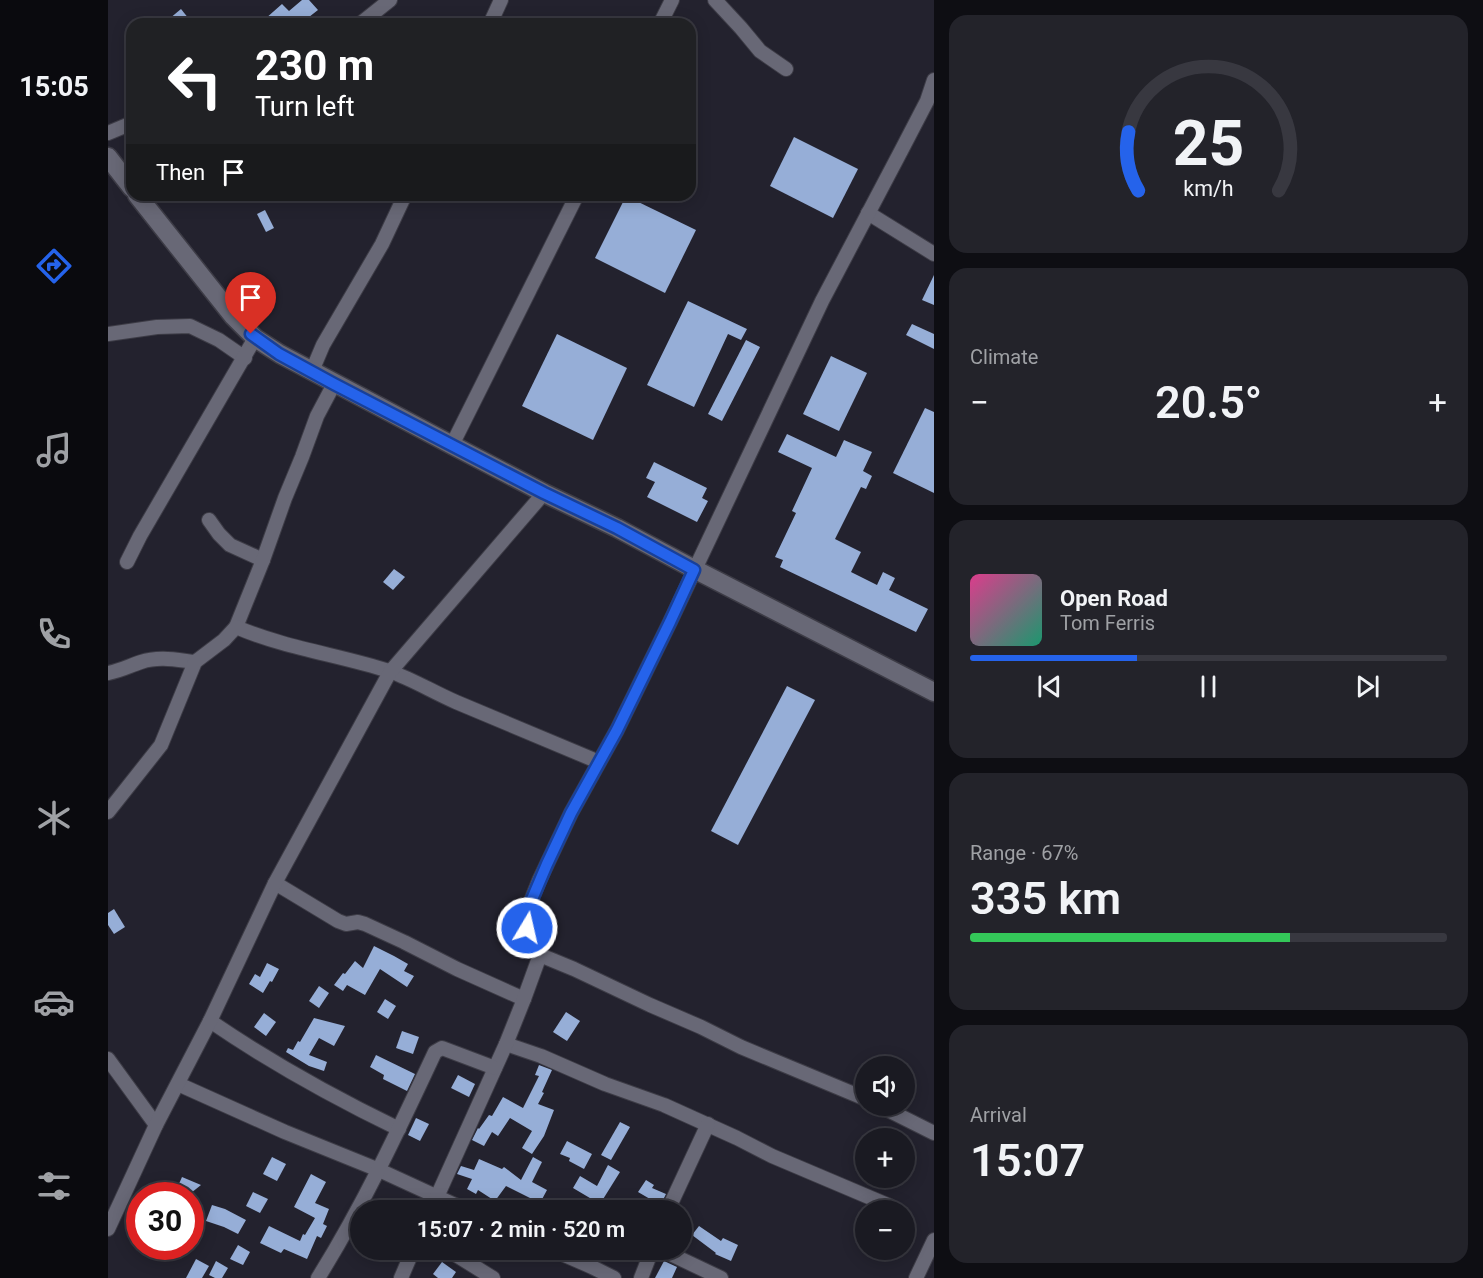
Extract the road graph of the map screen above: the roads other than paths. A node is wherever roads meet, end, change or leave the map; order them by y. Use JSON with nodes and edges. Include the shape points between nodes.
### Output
{"nodes":[{"id":1,"x":390,"y":0,"type":"edge"},
{"id":2,"x":501,"y":0,"type":"edge"},
{"id":3,"x":672,"y":0,"type":"edge"},
{"id":4,"x":715,"y":0,"type":"edge"},
{"id":5,"x":368,"y":18,"type":"edge"},
{"id":6,"x":493,"y":18,"type":"edge"},
{"id":7,"x":663,"y":18,"type":"edge"},
{"id":8,"x":786,"y":69,"type":"dead end"},
{"id":9,"x":934,"y":80,"type":"edge"},
{"id":10,"x":126,"y":126,"type":"edge"},
{"id":11,"x":108,"y":133,"type":"edge"},
{"id":12,"x":108,"y":157,"type":"edge"},
{"id":13,"x":126,"y":180,"type":"edge"},
{"id":14,"x":142,"y":201,"type":"edge"},
{"id":15,"x":402,"y":201,"type":"edge"},
{"id":16,"x":574,"y":201,"type":"edge"},
{"id":17,"x":868,"y":213,"type":"junction"},
{"id":18,"x":934,"y":254,"type":"edge"},
{"id":19,"x":108,"y":334,"type":"edge"},
{"id":20,"x":255,"y":338,"type":"junction"},
{"id":21,"x":245,"y":358,"type":"junction"},
{"id":22,"x":312,"y":371,"type":"junction"},
{"id":23,"x":334,"y":384,"type":"junction"},
{"id":24,"x":452,"y":445,"type":"junction"},
{"id":25,"x":544,"y":493,"type":"junction"},
{"id":26,"x":209,"y":520,"type":"dead end"},
{"id":27,"x":263,"y":560,"type":"junction"},
{"id":28,"x":127,"y":562,"type":"dead end"},
{"id":29,"x":694,"y":570,"type":"junction"},
{"id":30,"x":236,"y":627,"type":"junction"},
{"id":31,"x":195,"y":662,"type":"junction"},
{"id":32,"x":390,"y":672,"type":"junction"},
{"id":33,"x":108,"y":673,"type":"edge"},
{"id":34,"x":934,"y":692,"type":"edge"},
{"id":35,"x":598,"y":762,"type":"junction"},
{"id":36,"x":108,"y":812,"type":"edge"},
{"id":37,"x":275,"y":883,"type":"junction"},
{"id":38,"x":540,"y":955,"type":"junction"},
{"id":39,"x":524,"y":999,"type":"junction"},
{"id":40,"x":210,"y":1021,"type":"junction"},
{"id":41,"x":506,"y":1044,"type":"junction"},
{"id":42,"x":108,"y":1059,"type":"edge"},
{"id":43,"x":495,"y":1068,"type":"junction"},
{"id":44,"x":178,"y":1084,"type":"junction"},
{"id":45,"x":855,"y":1094,"type":"edge"},
{"id":46,"x":899,"y":1116,"type":"edge"},
{"id":47,"x":708,"y":1124,"type":"junction"},
{"id":48,"x":156,"y":1125,"type":"junction"},
{"id":49,"x":399,"y":1129,"type":"junction"},
{"id":50,"x":934,"y":1134,"type":"edge"},
{"id":51,"x":379,"y":1170,"type":"junction"},
{"id":52,"x":437,"y":1197,"type":"junction"},
{"id":53,"x":436,"y":1200,"type":"edge"},
{"id":54,"x":444,"y":1200,"type":"edge"},
{"id":55,"x":673,"y":1200,"type":"edge"},
{"id":56,"x":876,"y":1200,"type":"edge"},
{"id":57,"x":108,"y":1229,"type":"edge"},
{"id":58,"x":934,"y":1240,"type":"edge"},
{"id":59,"x":409,"y":1260,"type":"edge"},
{"id":60,"x":464,"y":1260,"type":"edge"},
{"id":61,"x":576,"y":1260,"type":"edge"},
{"id":62,"x":648,"y":1260,"type":"edge"},
{"id":63,"x":683,"y":1260,"type":"edge"},
{"id":64,"x":318,"y":1278,"type":"edge"},
{"id":65,"x":401,"y":1278,"type":"edge"},
{"id":66,"x":493,"y":1278,"type":"edge"},
{"id":67,"x":614,"y":1278,"type":"edge"},
{"id":68,"x":641,"y":1278,"type":"edge"},
{"id":69,"x":721,"y":1278,"type":"edge"},
{"id":70,"x":916,"y":1278,"type":"edge"}],
"edges":[{"from":1,"to":5,"type":"street"},
{"from":2,"to":6,"type":"street"},
{"from":3,"to":7,"type":"street"},
{"from":4,"to":8,"type":"street","via":[[760,51]]},
{"from":9,"to":17,"type":"street","via":[[927,101]]},
{"from":10,"to":11,"type":"street"},
{"from":12,"to":13,"type":"street"},
{"from":14,"to":20,"type":"street"},
{"from":15,"to":22,"type":"street"},
{"from":16,"to":24,"type":"street"},
{"from":17,"to":18,"type":"street"},
{"from":17,"to":29,"type":"street"},
{"from":19,"to":21,"type":"street","via":[[190,326]]},
{"from":20,"to":21,"type":"street"},
{"from":20,"to":22,"type":"street"},
{"from":21,"to":28,"type":"street"},
{"from":22,"to":23,"type":"street"},
{"from":23,"to":24,"type":"street"},
{"from":23,"to":27,"type":"street","via":[[317,416]]},
{"from":24,"to":25,"type":"street"},
{"from":25,"to":29,"type":"street"},
{"from":25,"to":32,"type":"street"},
{"from":26,"to":27,"type":"street","via":[[230,545]]},
{"from":27,"to":30,"type":"street"},
{"from":29,"to":34,"type":"street"},
{"from":29,"to":35,"type":"street"},
{"from":30,"to":31,"type":"street"},
{"from":30,"to":32,"type":"street"},
{"from":31,"to":33,"type":"street","via":[[159,658]]},
{"from":31,"to":36,"type":"street","via":[[161,745]]},
{"from":32,"to":35,"type":"street"},
{"from":32,"to":37,"type":"street"},
{"from":35,"to":38,"type":"street","via":[[527,911],[527,928]]},
{"from":37,"to":39,"type":"street","via":[[338,921],[365,924]]},
{"from":37,"to":40,"type":"street"},
{"from":38,"to":39,"type":"street"},
{"from":38,"to":45,"type":"street"},
{"from":39,"to":41,"type":"street"},
{"from":40,"to":44,"type":"street"},
{"from":40,"to":49,"type":"street","via":[[286,1071]]},
{"from":41,"to":43,"type":"street"},
{"from":41,"to":47,"type":"street"},
{"from":42,"to":48,"type":"street"},
{"from":43,"to":49,"type":"street","via":[[442,1048],[435,1052]]},
{"from":43,"to":52,"type":"street"},
{"from":44,"to":48,"type":"street"},
{"from":44,"to":51,"type":"street"},
{"from":46,"to":50,"type":"street"},
{"from":47,"to":55,"type":"street"},
{"from":47,"to":56,"type":"street"},
{"from":48,"to":57,"type":"street"},
{"from":49,"to":51,"type":"street"},
{"from":51,"to":52,"type":"street"},
{"from":51,"to":64,"type":"street"},
{"from":52,"to":53,"type":"street"},
{"from":52,"to":54,"type":"street"},
{"from":58,"to":70,"type":"street"},
{"from":59,"to":65,"type":"street"},
{"from":60,"to":66,"type":"street"},
{"from":61,"to":67,"type":"street"},
{"from":62,"to":68,"type":"street"},
{"from":63,"to":69,"type":"street"}]}
